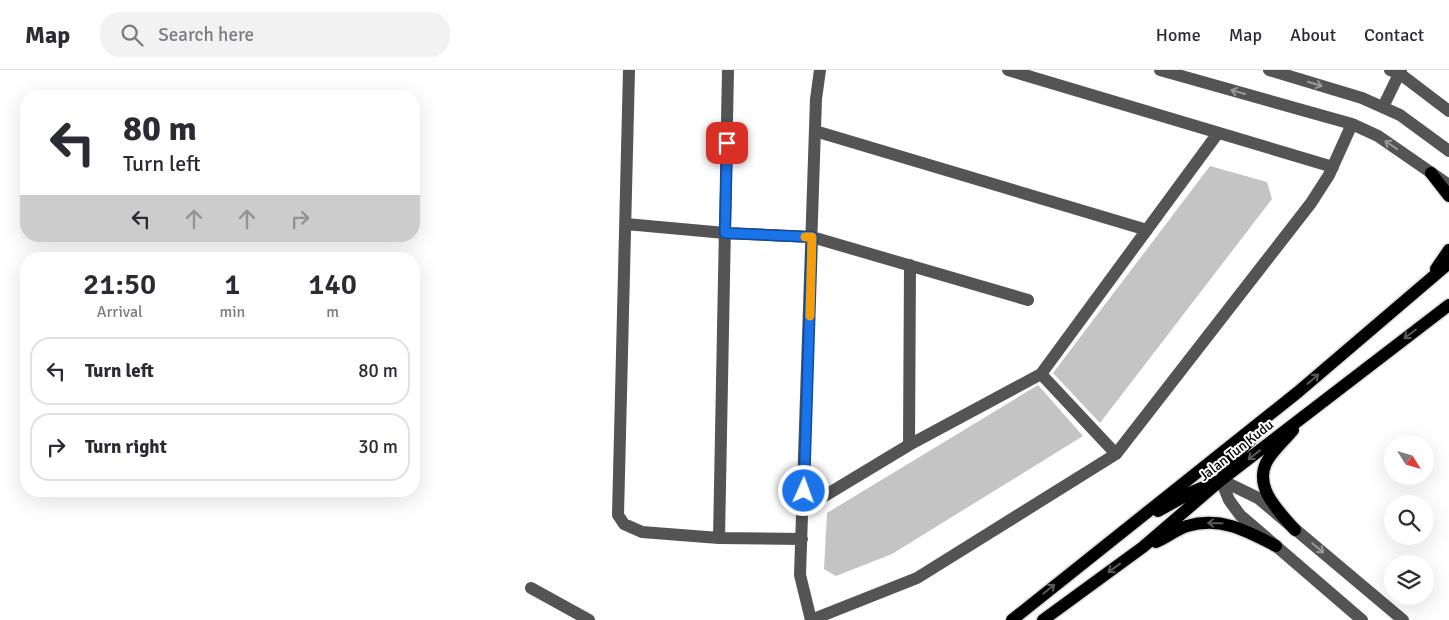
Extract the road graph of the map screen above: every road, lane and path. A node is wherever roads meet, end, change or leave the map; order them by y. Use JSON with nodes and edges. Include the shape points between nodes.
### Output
{"nodes":[{"id":1,"x":629,"y":70,"type":"edge"},
{"id":2,"x":728,"y":70,"type":"edge"},
{"id":3,"x":820,"y":70,"type":"edge"},
{"id":4,"x":1008,"y":70,"type":"edge"},
{"id":5,"x":1160,"y":70,"type":"edge"},
{"id":6,"x":1269,"y":70,"type":"edge"},
{"id":7,"x":1397,"y":71,"type":"edge"},
{"id":8,"x":1383,"y":107,"type":"junction"},
{"id":9,"x":1449,"y":111,"type":"edge"},
{"id":10,"x":1352,"y":124,"type":"junction"},
{"id":11,"x":815,"y":131,"type":"junction"},
{"id":12,"x":1218,"y":133,"type":"junction"},
{"id":13,"x":1449,"y":151,"type":"edge"},
{"id":14,"x":1333,"y":167,"type":"junction"},
{"id":15,"x":1431,"y":173,"type":"junction"},
{"id":16,"x":1449,"y":185,"type":"edge"},
{"id":17,"x":1449,"y":196,"type":"edge"},
{"id":18,"x":626,"y":224,"type":"junction"},
{"id":19,"x":1147,"y":230,"type":"junction"},
{"id":20,"x":725,"y":233,"type":"junction"},
{"id":21,"x":812,"y":237,"type":"junction"},
{"id":22,"x":1449,"y":250,"type":"edge"},
{"id":23,"x":1449,"y":263,"type":"edge"},
{"id":24,"x":910,"y":265,"type":"junction"},
{"id":25,"x":1431,"y":278,"type":"junction"},
{"id":26,"x":1028,"y":300,"type":"dead end"},
{"id":27,"x":1449,"y":305,"type":"edge"},
{"id":28,"x":1041,"y":374,"type":"junction"},
{"id":29,"x":1298,"y":392,"type":"junction"},
{"id":30,"x":1302,"y":418,"type":"junction"},
{"id":31,"x":909,"y":446,"type":"junction"},
{"id":32,"x":1116,"y":454,"type":"junction"},
{"id":33,"x":1221,"y":480,"type":"junction"},
{"id":34,"x":803,"y":509,"type":"junction"},
{"id":35,"x":1130,"y":526,"type":"junction"},
{"id":36,"x":1296,"y":530,"type":"junction"},
{"id":37,"x":719,"y":538,"type":"junction"},
{"id":38,"x":802,"y":539,"type":"junction"},
{"id":39,"x":1276,"y":546,"type":"junction"},
{"id":40,"x":1143,"y":547,"type":"junction"},
{"id":41,"x":530,"y":588,"type":"dead end"},
{"id":42,"x":589,"y":620,"type":"edge"},
{"id":43,"x":811,"y":620,"type":"edge"},
{"id":44,"x":1012,"y":620,"type":"edge"},
{"id":45,"x":1043,"y":620,"type":"edge"},
{"id":46,"x":1362,"y":620,"type":"edge"},
{"id":47,"x":1404,"y":620,"type":"edge"}],
"edges":[{"from":1,"to":18,"type":"street"},
{"from":2,"to":20,"type":"street"},
{"from":3,"to":11,"type":"street"},
{"from":4,"to":12,"type":"street"},
{"from":10,"to":5,"type":"street","one_way":true},
{"from":6,"to":8,"type":"street","one_way":true},
{"from":7,"to":8,"type":"street"},
{"from":7,"to":9,"type":"street"},
{"from":8,"to":13,"type":"street","via":[[1400,115]]},
{"from":10,"to":14,"type":"street"},
{"from":15,"to":10,"type":"street","one_way":true,"via":[[1378,136]]},
{"from":11,"to":19,"type":"street"},
{"from":11,"to":21,"type":"street"},
{"from":12,"to":14,"type":"street"},
{"from":12,"to":19,"type":"street"},
{"from":14,"to":32,"type":"street","via":[[1311,203]]},
{"from":15,"to":16,"type":"street"},
{"from":15,"to":17,"type":"main road"},
{"from":18,"to":20,"type":"street"},
{"from":18,"to":37,"type":"street","via":[[618,515],[624,524],[642,532]]},
{"from":19,"to":28,"type":"street"},
{"from":20,"to":21,"type":"street"},
{"from":20,"to":37,"type":"street"},
{"from":21,"to":24,"type":"street"},
{"from":21,"to":34,"type":"street"},
{"from":22,"to":25,"type":"main road"},
{"from":23,"to":25,"type":"main road"},
{"from":24,"to":26,"type":"street"},
{"from":24,"to":31,"type":"street"},
{"from":29,"to":25,"type":"main road","one_way":true},
{"from":27,"to":30,"type":"main road","name":"Jalan Tun Kudu","one_way":true},
{"from":28,"to":31,"type":"street"},
{"from":28,"to":32,"type":"street"},
{"from":29,"to":33,"type":"main road","via":[[1232,459]]},
{"from":29,"to":35,"type":"main road"},
{"from":30,"to":33,"type":"main road","name":"Jalan Tun Kudu","one_way":true},
{"from":30,"to":36,"type":"main road","via":[[1267,462],[1263,476],[1268,496]]},
{"from":31,"to":34,"type":"street"},
{"from":32,"to":43,"type":"street","via":[[917,578]]},
{"from":33,"to":35,"type":"main road"},
{"from":33,"to":36,"type":"street","via":[[1258,498]]},
{"from":33,"to":39,"type":"street","via":[[1229,500],[1240,515]]},
{"from":33,"to":40,"type":"main road","name":"Jalan Tun Kudu"},
{"from":34,"to":38,"type":"street"},
{"from":44,"to":35,"type":"main road","one_way":true},
{"from":36,"to":47,"type":"street","one_way":true},
{"from":37,"to":38,"type":"street"},
{"from":38,"to":43,"type":"street","via":[[800,575]]},
{"from":39,"to":40,"type":"main road","one_way":true,"via":[[1220,522],[1186,526]]},
{"from":39,"to":46,"type":"street"},
{"from":40,"to":45,"type":"main road","name":"Jalan Tun Kudu","one_way":true},
{"from":41,"to":42,"type":"street"}]}
